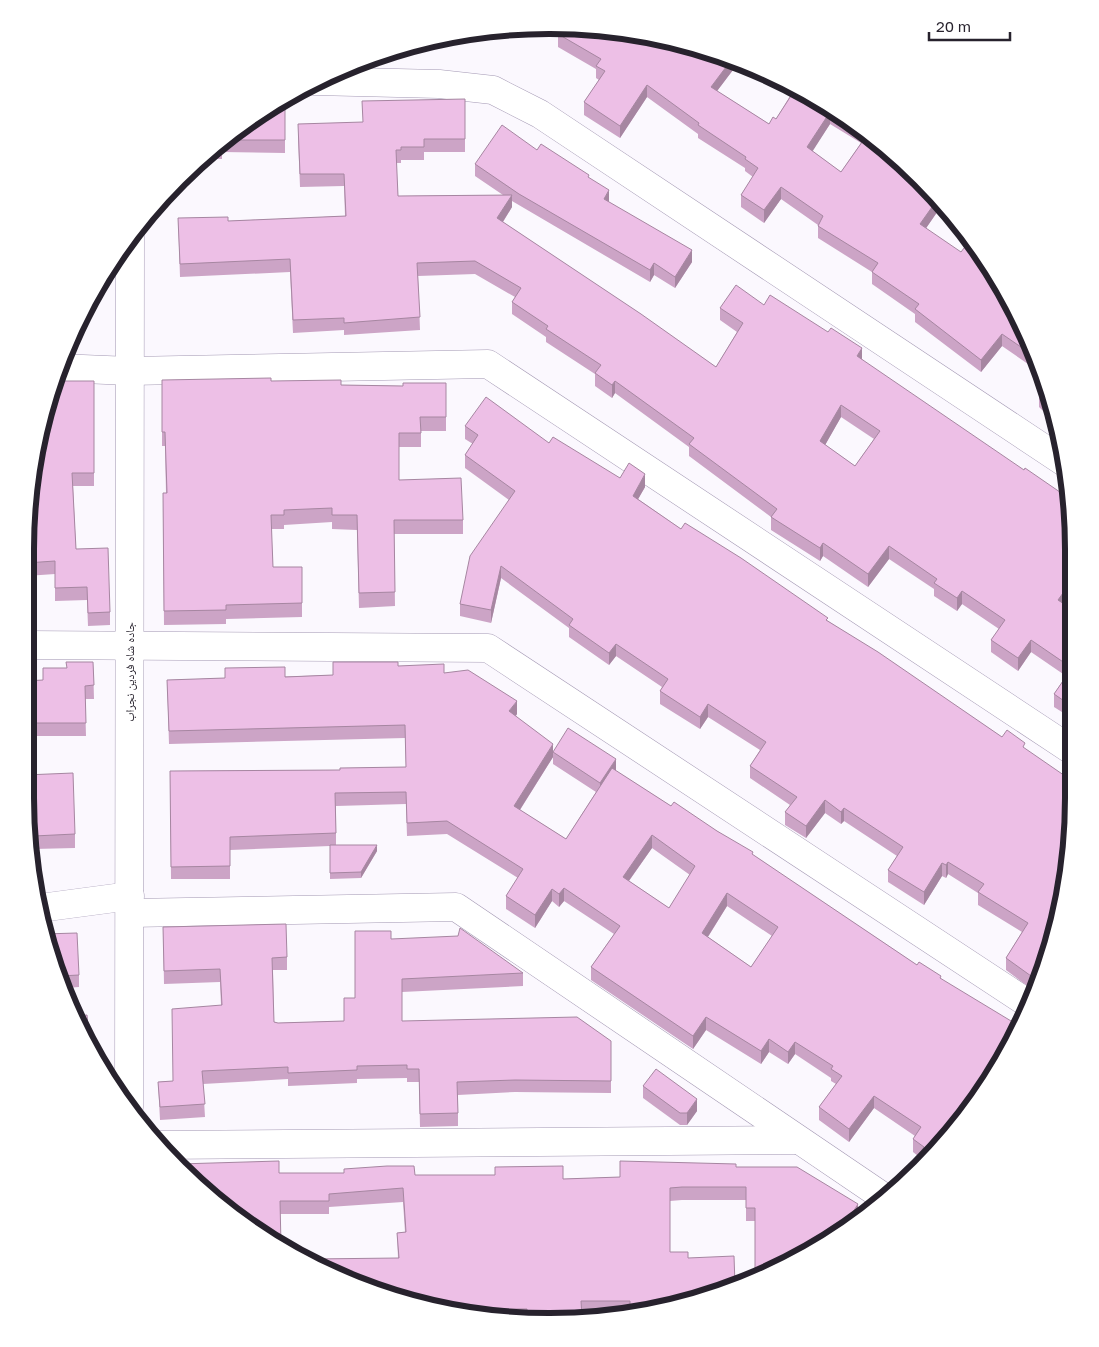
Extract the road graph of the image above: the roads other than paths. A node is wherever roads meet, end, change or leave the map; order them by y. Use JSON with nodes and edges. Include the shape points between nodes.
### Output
{"nodes":[{"id":1,"x":333,"y":81,"type":"edge"},
{"id":2,"x":130,"y":250,"type":"edge"},
{"id":3,"x":67,"y":368,"type":"edge"},
{"id":4,"x":130,"y":371,"type":"junction"},
{"id":5,"x":1056,"y":457,"type":"edge"},
{"id":6,"x":34,"y":645,"type":"edge"},
{"id":7,"x":130,"y":646,"type":"junction"},
{"id":8,"x":1065,"y":746,"type":"edge"},
{"id":9,"x":130,"y":905,"type":"junction"},
{"id":10,"x":46,"y":908,"type":"edge"},
{"id":11,"x":1024,"y":1000,"type":"edge"},
{"id":12,"x":129,"y":1095,"type":"edge"},
{"id":13,"x":798,"y":1140,"type":"junction"},
{"id":14,"x":169,"y":1145,"type":"edge"},
{"id":15,"x":879,"y":1194,"type":"edge"}],
"edges":[{"from":1,"to":5,"type":"street","via":[[439,84],[493,90],[540,114]]},
{"from":2,"to":4,"type":"street","name":"جاده شاه فردین نجراب"},
{"from":3,"to":4,"type":"street"},
{"from":4,"to":7,"type":"street","name":"جاده شاه فردین نجراب"},
{"from":4,"to":8,"type":"street","via":[[488,364]]},
{"from":6,"to":7,"type":"street"},
{"from":7,"to":9,"type":"street","name":"جاده شاه فردین نجراب"},
{"from":7,"to":11,"type":"street","via":[[488,648]]},
{"from":9,"to":10,"type":"street"},
{"from":9,"to":12,"type":"street","name":"جاده شاه فردین نجراب"},
{"from":9,"to":13,"type":"street","via":[[456,907]]},
{"from":13,"to":14,"type":"street"},
{"from":13,"to":15,"type":"street"}]}
